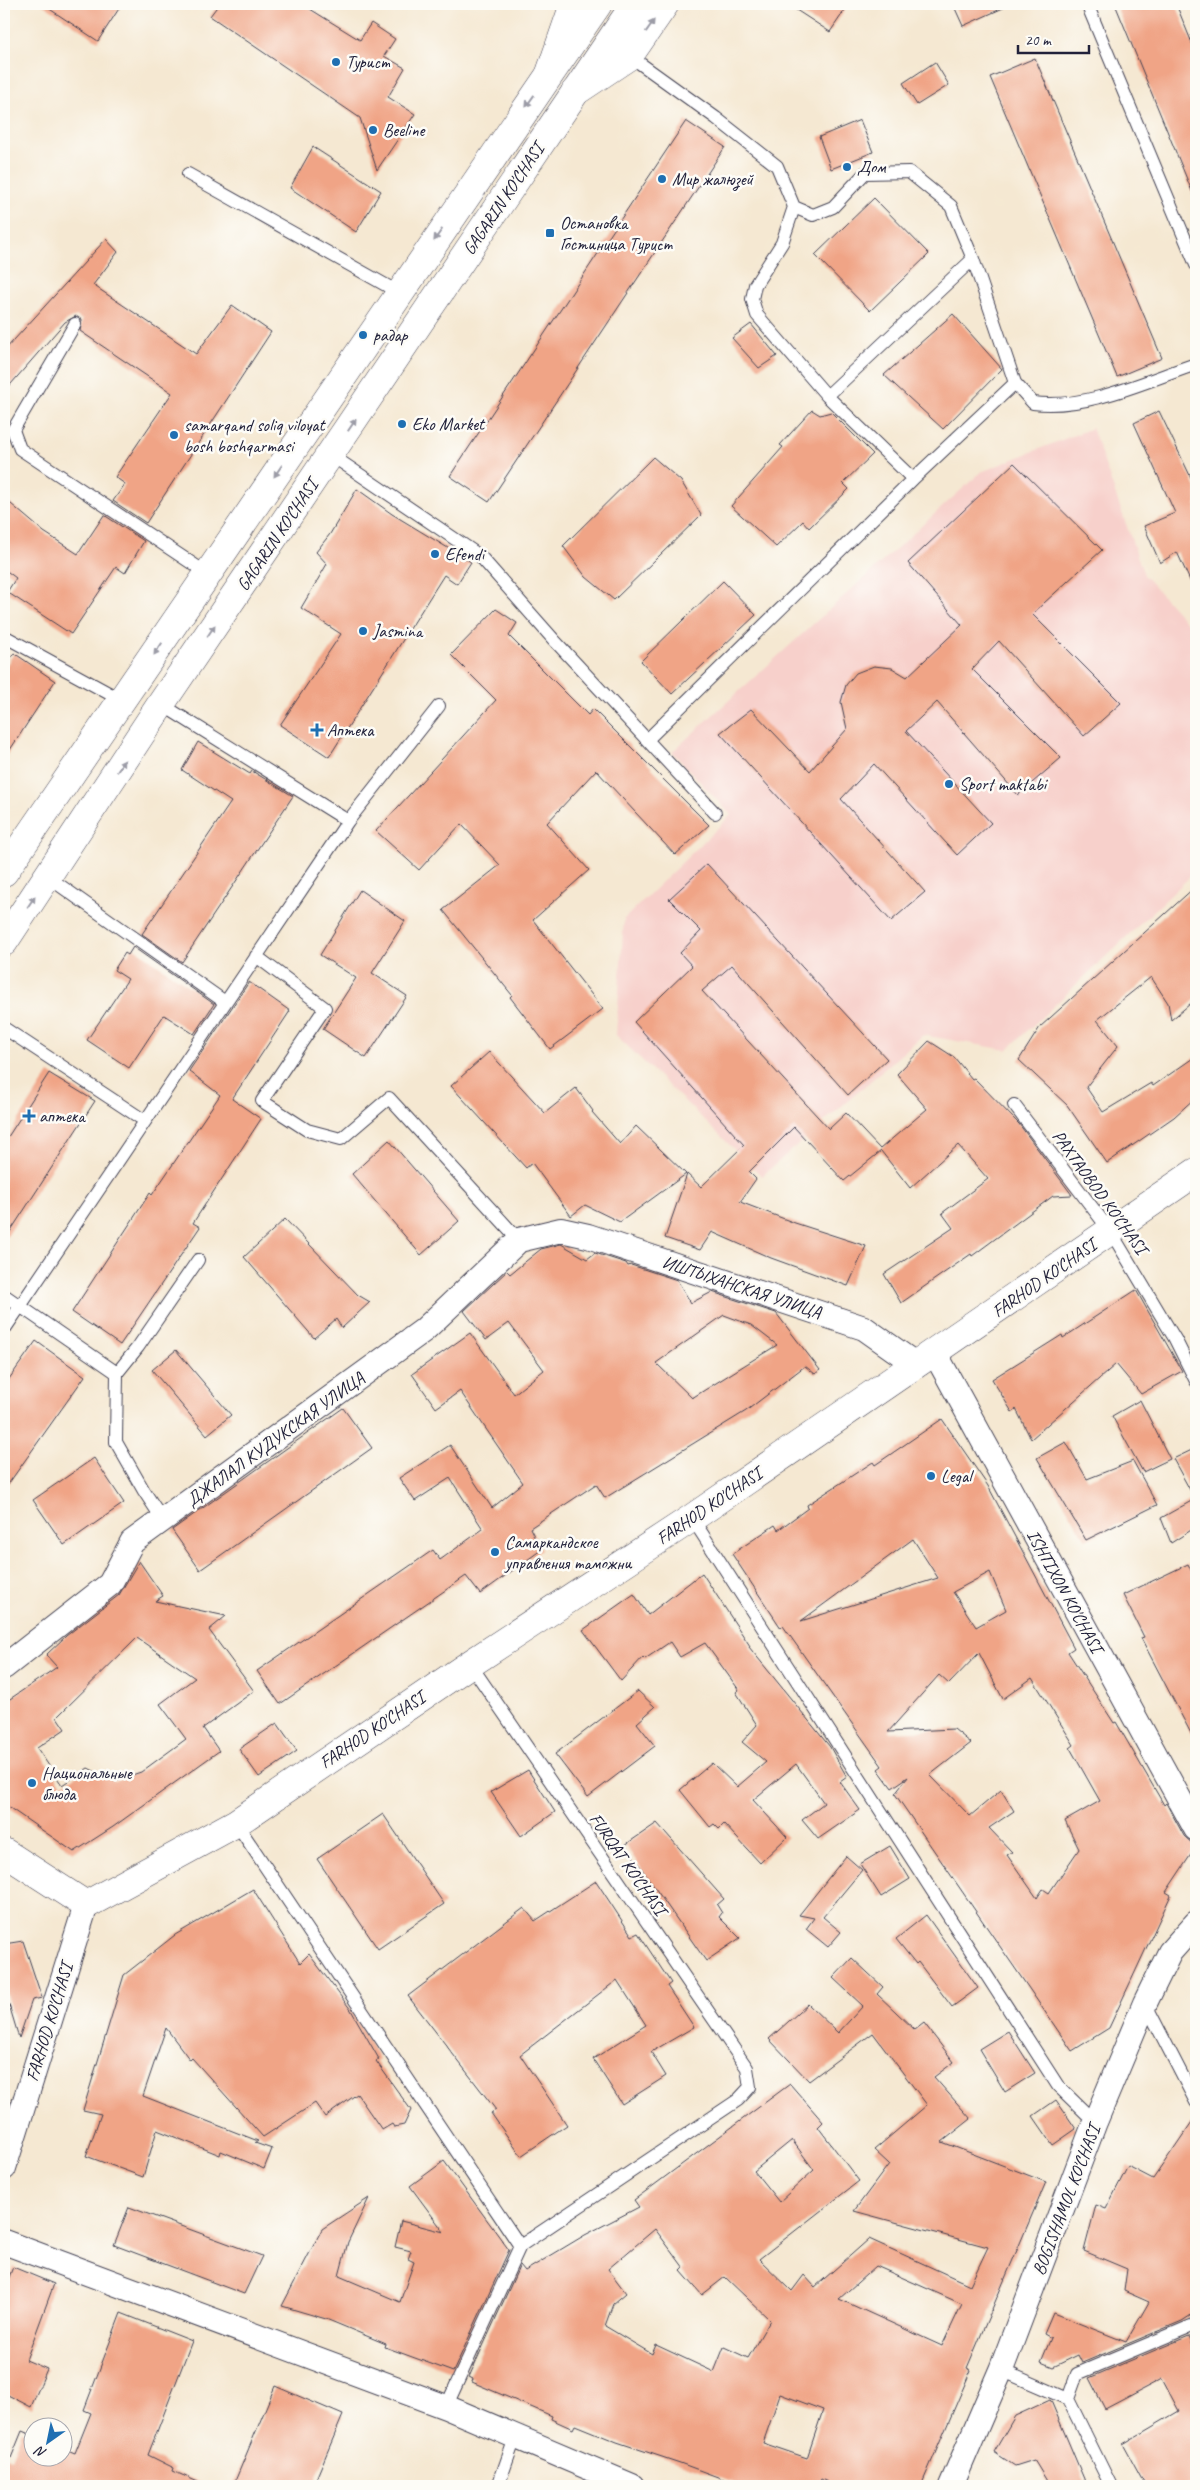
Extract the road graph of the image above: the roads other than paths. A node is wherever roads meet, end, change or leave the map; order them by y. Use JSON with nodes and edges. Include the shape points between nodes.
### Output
{"nodes":[{"id":1,"x":574,"y":4,"type":"edge"},
{"id":2,"x":598,"y":4,"type":"edge"},
{"id":3,"x":635,"y":4,"type":"edge"},
{"id":4,"x":665,"y":4,"type":"edge"},
{"id":5,"x":1087,"y":4,"type":"edge"},
{"id":6,"x":619,"y":49,"type":"junction"},
{"id":7,"x":550,"y":73,"type":"junction"},
{"id":8,"x":188,"y":174,"type":"dead end"},
{"id":9,"x":794,"y":207,"type":"junction"},
{"id":10,"x":973,"y":259,"type":"junction"},
{"id":11,"x":1196,"y":265,"type":"edge"},
{"id":12,"x":398,"y":292,"type":"junction"},
{"id":13,"x":75,"y":324,"type":"dead end"},
{"id":14,"x":1196,"y":364,"type":"edge"},
{"id":15,"x":1015,"y":382,"type":"junction"},
{"id":16,"x":827,"y":396,"type":"junction"},
{"id":17,"x":331,"y":455,"type":"junction"},
{"id":18,"x":913,"y":480,"type":"junction"},
{"id":19,"x":208,"y":574,"type":"junction"},
{"id":20,"x":4,"y":636,"type":"edge"},
{"id":21,"x":123,"y":701,"type":"junction"},
{"id":22,"x":161,"y":704,"type":"junction"},
{"id":23,"x":439,"y":706,"type":"dead end"},
{"id":24,"x":647,"y":740,"type":"junction"},
{"id":25,"x":715,"y":813,"type":"dead end"},
{"id":26,"x":348,"y":821,"type":"junction"},
{"id":27,"x":4,"y":871,"type":"edge"},
{"id":28,"x":48,"y":876,"type":"junction"},
{"id":29,"x":4,"y":942,"type":"edge"},
{"id":30,"x":256,"y":956,"type":"junction"},
{"id":31,"x":225,"y":1002,"type":"junction"},
{"id":32,"x":4,"y":1028,"type":"edge"},
{"id":33,"x":1014,"y":1105,"type":"dead end"},
{"id":34,"x":145,"y":1121,"type":"junction"},
{"id":35,"x":1196,"y":1172,"type":"edge"},
{"id":36,"x":1111,"y":1232,"type":"junction"},
{"id":37,"x":519,"y":1240,"type":"junction"},
{"id":38,"x":198,"y":1260,"type":"dead end"},
{"id":39,"x":4,"y":1295,"type":"edge"},
{"id":40,"x":20,"y":1306,"type":"junction"},
{"id":41,"x":4,"y":1330,"type":"edge"},
{"id":42,"x":925,"y":1359,"type":"junction"},
{"id":43,"x":117,"y":1373,"type":"junction"},
{"id":44,"x":1196,"y":1381,"type":"edge"},
{"id":45,"x":692,"y":1518,"type":"junction"},
{"id":46,"x":163,"y":1520,"type":"junction"},
{"id":47,"x":470,"y":1664,"type":"junction"},
{"id":48,"x":4,"y":1667,"type":"edge"},
{"id":49,"x":236,"y":1823,"type":"junction"},
{"id":50,"x":1196,"y":1828,"type":"edge"},
{"id":51,"x":4,"y":1852,"type":"edge"},
{"id":52,"x":86,"y":1905,"type":"junction"},
{"id":53,"x":1196,"y":1923,"type":"edge"},
{"id":54,"x":1145,"y":2004,"type":"junction"},
{"id":55,"x":1196,"y":2102,"type":"edge"},
{"id":56,"x":1095,"y":2122,"type":"junction"},
{"id":57,"x":4,"y":2168,"type":"edge"},
{"id":58,"x":4,"y":2242,"type":"edge"},
{"id":59,"x":520,"y":2246,"type":"junction"},
{"id":60,"x":1196,"y":2324,"type":"edge"},
{"id":61,"x":1001,"y":2370,"type":"junction"},
{"id":62,"x":1068,"y":2399,"type":"junction"},
{"id":63,"x":446,"y":2407,"type":"junction"},
{"id":64,"x":515,"y":2438,"type":"junction"},
{"id":65,"x":498,"y":2486,"type":"edge"},
{"id":66,"x":632,"y":2486,"type":"edge"},
{"id":67,"x":951,"y":2486,"type":"edge"},
{"id":68,"x":1111,"y":2486,"type":"edge"}],
"edges":[{"from":1,"to":7,"type":"main road"},
{"from":2,"to":7,"type":"main road","name":"GAGARIN KO'CHASI"},
{"from":3,"to":6,"type":"main road"},
{"from":6,"to":4,"type":"main road","one_way":true},
{"from":5,"to":11,"type":"lane"},
{"from":6,"to":9,"type":"lane","via":[[777,166]]},
{"from":17,"to":6,"type":"main road","name":"GAGARIN KO'CHASI","one_way":true,"via":[[575,92]]},
{"from":7,"to":12,"type":"main road","name":"GAGARIN KO'CHASI","one_way":true},
{"from":8,"to":12,"type":"lane"},
{"from":9,"to":10,"type":"lane","via":[[812,215],[833,207],[865,173],[909,172],[951,206]]},
{"from":9,"to":16,"type":"lane","via":[[782,243],[755,285],[752,299],[757,314]]},
{"from":10,"to":15,"type":"lane"},
{"from":10,"to":16,"type":"lane"},
{"from":12,"to":19,"type":"main road","name":"GAGARIN KO'CHASI","one_way":true},
{"from":13,"to":19,"type":"lane","via":[[13,430],[20,448]]},
{"from":14,"to":15,"type":"lane","via":[[1076,403],[1054,405],[1033,402]]},
{"from":15,"to":18,"type":"lane"},
{"from":16,"to":18,"type":"lane"},
{"from":22,"to":17,"type":"main road","name":"GAGARIN KO'CHASI","one_way":true},
{"from":17,"to":24,"type":"lane","via":[[480,556]]},
{"from":18,"to":24,"type":"lane"},
{"from":19,"to":21,"type":"main road","name":"GAGARIN KO'CHASI","one_way":true},
{"from":20,"to":21,"type":"lane"},
{"from":21,"to":27,"type":"main road","name":"GAGARIN KO'CHASI"},
{"from":22,"to":26,"type":"lane"},
{"from":28,"to":22,"type":"main road","name":"GAGARIN KO'CHASI","one_way":true},
{"from":23,"to":26,"type":"lane"},
{"from":24,"to":25,"type":"lane"},
{"from":26,"to":30,"type":"lane"},
{"from":29,"to":28,"type":"main road","name":"GAGARIN KO'CHASI","one_way":true},
{"from":28,"to":31,"type":"lane"},
{"from":30,"to":31,"type":"lane"},
{"from":30,"to":37,"type":"lane","via":[[325,1008],[262,1101],[307,1130],[340,1139],[389,1098]]},
{"from":31,"to":34,"type":"lane"},
{"from":32,"to":34,"type":"lane"},
{"from":33,"to":36,"type":"lane","name":"PAXTAOBOD KO'CHASI"},
{"from":34,"to":40,"type":"lane"},
{"from":35,"to":36,"type":"main road","name":"FARHOD KO'CHASI"},
{"from":36,"to":42,"type":"main road","name":"FARHOD KO'CHASI"},
{"from":36,"to":44,"type":"lane","name":"PAXTAOBOD KO'CHASI","via":[[1175,1338]]},
{"from":37,"to":42,"type":"street","name":"ИШТЫХАНСКАЯ УЛИЦА","via":[[561,1230],[588,1236],[864,1328]]},
{"from":37,"to":46,"type":"street","name":"ДЖАЛАЛ КУДУКСКАЯ УЛИЦА","via":[[424,1330]]},
{"from":38,"to":43,"type":"lane"},
{"from":39,"to":40,"type":"lane"},
{"from":40,"to":41,"type":"lane"},
{"from":40,"to":43,"type":"lane"},
{"from":42,"to":45,"type":"main road","name":"FARHOD KO'CHASI"},
{"from":42,"to":50,"type":"street","name":"ISHTIXON KO'CHASI"},
{"from":43,"to":46,"type":"lane","via":[[116,1442]]},
{"from":45,"to":47,"type":"main road","name":"FARHOD KO'CHASI"},
{"from":45,"to":56,"type":"lane","via":[[1058,2086]]},
{"from":46,"to":48,"type":"street","name":"ДЖАЛАЛ КУДУКСКАЯ УЛИЦА","via":[[132,1542],[110,1584]]},
{"from":47,"to":49,"type":"main road","name":"FARHOD KO'CHASI"},
{"from":47,"to":59,"type":"lane","name":"FURQAT KO'CHASI","via":[[747,2068],[750,2087],[738,2100]]},
{"from":49,"to":52,"type":"main road","name":"FARHOD KO'CHASI"},
{"from":49,"to":59,"type":"lane"},
{"from":51,"to":52,"type":"main road"},
{"from":52,"to":57,"type":"street","name":"FARHOD KO'CHASI"},
{"from":53,"to":54,"type":"street","name":"BOGISHAMOL KO'CHASI","via":[[1170,1952]]},
{"from":54,"to":55,"type":"lane"},
{"from":54,"to":56,"type":"street","name":"BOGISHAMOL KO'CHASI"},
{"from":56,"to":61,"type":"street","name":"BOGISHAMOL KO'CHASI"},
{"from":58,"to":63,"type":"street"},
{"from":59,"to":63,"type":"lane"},
{"from":60,"to":62,"type":"lane","via":[[1078,2374]]},
{"from":61,"to":62,"type":"lane"},
{"from":61,"to":67,"type":"street","name":"BOGISHAMOL KO'CHASI"},
{"from":62,"to":68,"type":"lane"},
{"from":63,"to":64,"type":"street"},
{"from":64,"to":65,"type":"lane"},
{"from":64,"to":66,"type":"street"}]}
